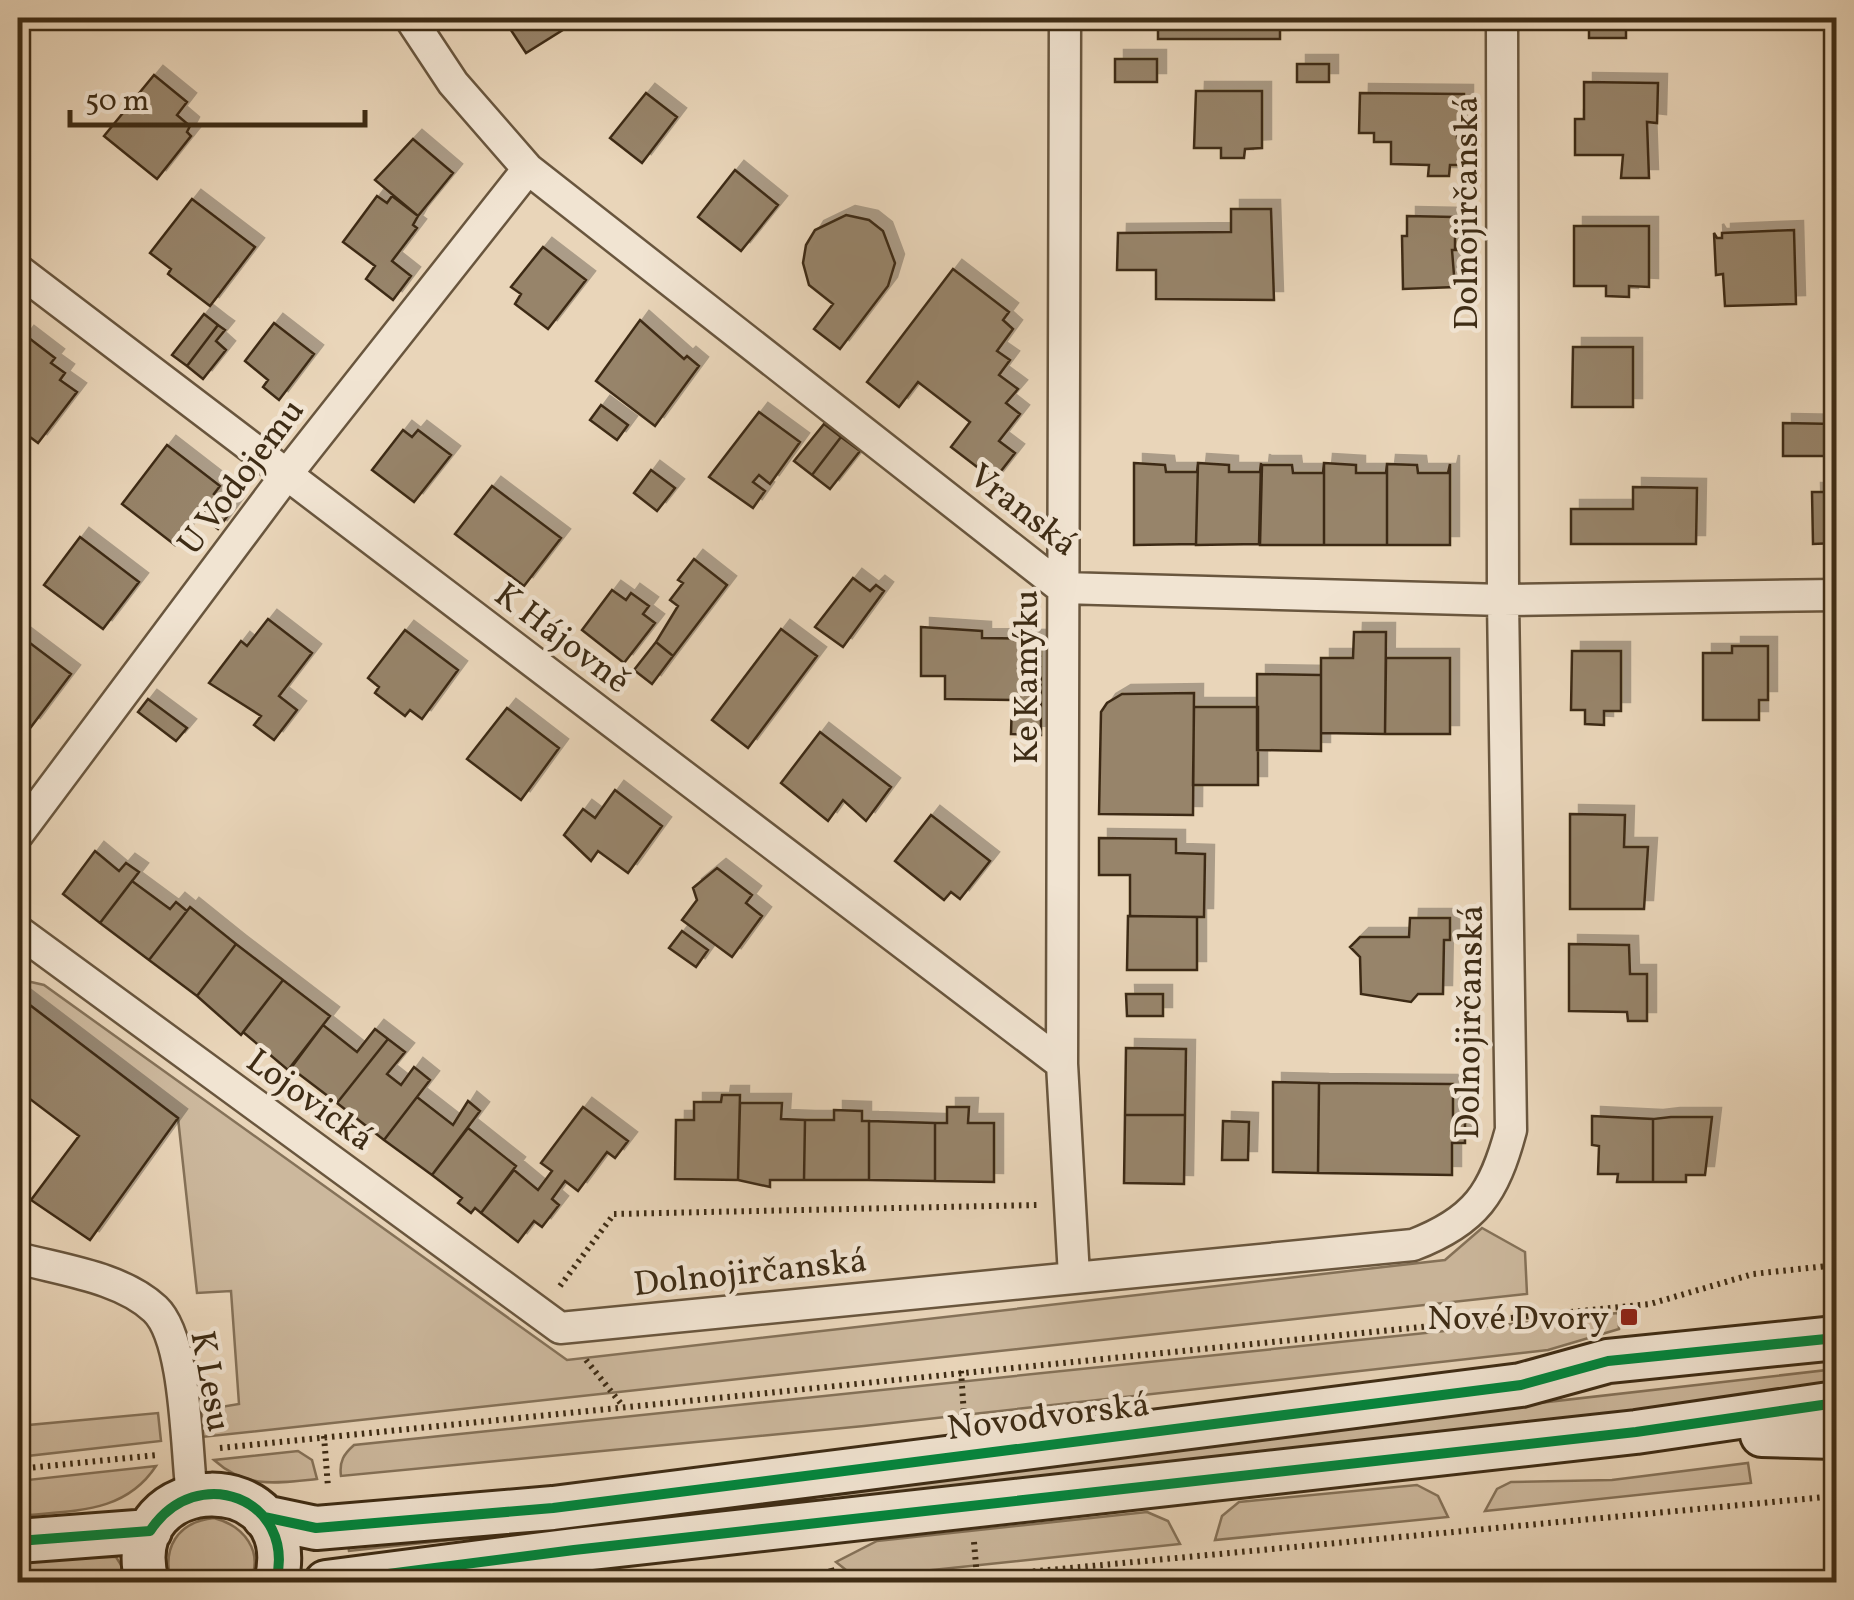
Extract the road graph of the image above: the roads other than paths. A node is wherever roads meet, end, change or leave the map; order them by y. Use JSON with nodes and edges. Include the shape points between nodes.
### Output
{"nodes":[{"id":1,"x":410,"y":18,"type":"edge"},
{"id":2,"x":1065,"y":18,"type":"edge"},
{"id":3,"x":1502,"y":18,"type":"edge"},
{"id":4,"x":528,"y":169,"type":"junction"},
{"id":5,"x":18,"y":270,"type":"edge"},
{"id":6,"x":287,"y":474,"type":"junction"},
{"id":7,"x":1062,"y":588,"type":"junction"},
{"id":8,"x":1836,"y":595,"type":"edge"},
{"id":9,"x":1503,"y":600,"type":"junction"},
{"id":10,"x":18,"y":834,"type":"edge"},
{"id":11,"x":18,"y":931,"type":"edge"},
{"id":12,"x":1062,"y":1064,"type":"junction"},
{"id":13,"x":18,"y":1258,"type":"edge"},
{"id":14,"x":1074,"y":1276,"type":"junction"},
{"id":15,"x":550,"y":1320,"type":"joint"},
{"id":16,"x":1836,"y":1338,"type":"edge"},
{"id":17,"x":1836,"y":1404,"type":"edge"},
{"id":18,"x":1636,"y":1432,"type":"junction"},
{"id":19,"x":1836,"y":1437,"type":"edge"},
{"id":20,"x":192,"y":1496,"type":"junction"},
{"id":21,"x":264,"y":1517,"type":"junction"},
{"id":22,"x":150,"y":1531,"type":"junction"},
{"id":23,"x":18,"y":1540,"type":"edge"},
{"id":24,"x":147,"y":1582,"type":"edge"},
{"id":25,"x":276,"y":1582,"type":"edge"},
{"id":26,"x":326,"y":1582,"type":"edge"}],
"edges":[{"from":1,"to":4,"type":"street","name":"Vranská","via":[[453,83]]},
{"from":2,"to":7,"type":"street","name":"Ke Kamýku"},
{"from":3,"to":9,"type":"street","name":"Dolnojirčanská"},
{"from":4,"to":6,"type":"street","name":"U Vodojemu"},
{"from":4,"to":7,"type":"street","name":"Vranská"},
{"from":5,"to":6,"type":"street","name":"K Hájovně"},
{"from":6,"to":10,"type":"street","name":"U Vodojemu"},
{"from":6,"to":12,"type":"street","name":"K Hájovně"},
{"from":7,"to":9,"type":"street","name":"Vranská"},
{"from":7,"to":12,"type":"street","name":"Ke Kamýku"},
{"from":8,"to":9,"type":"street","name":"Vranská"},
{"from":9,"to":14,"type":"street","name":"Dolnojirčanská","via":[[1510,1130],[1499,1174],[1475,1212],[1414,1245]]},
{"from":11,"to":15,"type":"street","name":"Lojovická"},
{"from":12,"to":14,"type":"street","name":"Ke Kamýku"},
{"from":13,"to":20,"type":"street","name":"K Lesu","via":[[102,1282],[156,1310],[169,1328],[179,1378]]},
{"from":14,"to":15,"type":"street","name":"Dolnojirčanská"},
{"from":16,"to":21,"type":"main road","name":"Novodvorská","via":[[1608,1362],[1521,1385],[672,1494],[331,1527]]},
{"from":17,"to":18,"type":"main road"},
{"from":18,"to":19,"type":"main road"},
{"from":18,"to":26,"type":"main road"},
{"from":20,"to":21,"type":"main road","name":"Novodvorská","via":[[239,1498]]},
{"from":20,"to":22,"type":"main road","via":[[168,1509]]},
{"from":21,"to":25,"type":"main road","via":[[277,1542]]},
{"from":22,"to":23,"type":"main road"},
{"from":22,"to":24,"type":"main road","via":[[143,1562]]}]}
